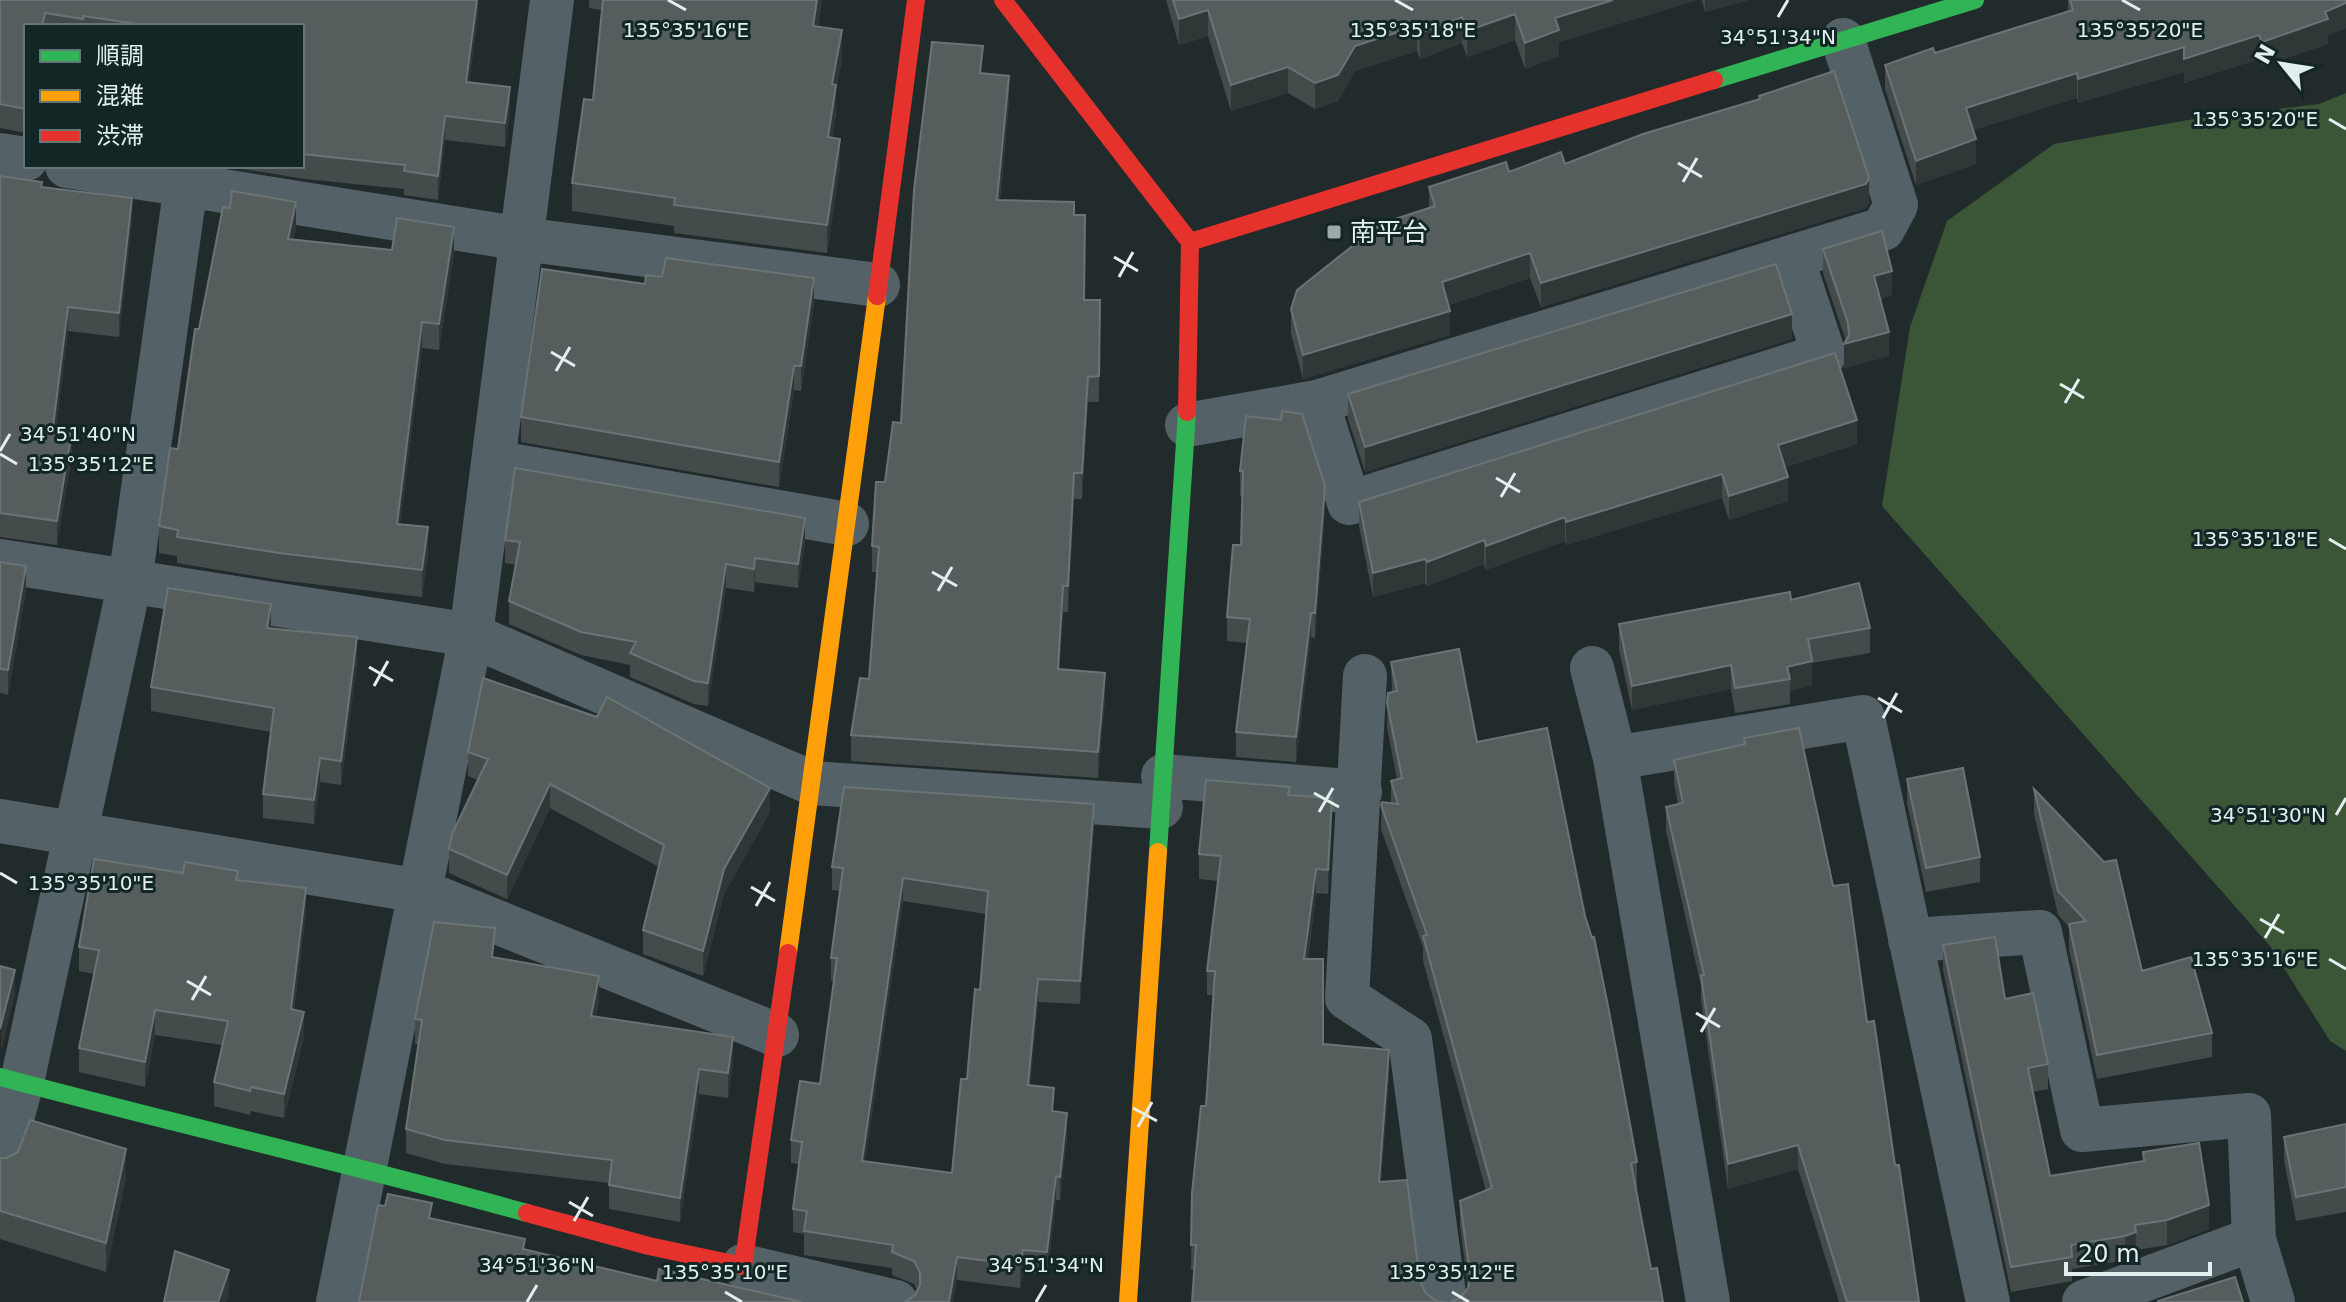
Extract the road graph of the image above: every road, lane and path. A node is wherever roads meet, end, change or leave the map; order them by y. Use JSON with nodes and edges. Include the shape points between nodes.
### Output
{"nodes":[{"id":1,"x":552,"y":0,"type":"edge"},
{"id":2,"x":916,"y":0,"type":"edge"},
{"id":3,"x":1003,"y":0,"type":"edge"},
{"id":4,"x":1975,"y":0,"type":"edge"},
{"id":5,"x":1843,"y":40,"type":"junction"},
{"id":6,"x":0,"y":155,"type":"edge"},
{"id":7,"x":24,"y":159,"type":"edge"},
{"id":8,"x":80,"y":168,"type":"edge"},
{"id":9,"x":186,"y":185,"type":"junction"},
{"id":10,"x":522,"y":239,"type":"junction"},
{"id":11,"x":1190,"y":242,"type":"junction"},
{"id":12,"x":1792,"y":258,"type":"junction"},
{"id":13,"x":878,"y":285,"type":"junction"},
{"id":14,"x":1317,"y":402,"type":"junction"},
{"id":15,"x":1187,"y":425,"type":"junction"},
{"id":16,"x":493,"y":462,"type":"junction"},
{"id":17,"x":847,"y":524,"type":"junction"},
{"id":18,"x":0,"y":561,"type":"edge"},
{"id":19,"x":130,"y":581,"type":"junction"},
{"id":20,"x":471,"y":635,"type":"junction"},
{"id":21,"x":1592,"y":668,"type":"dead end"},
{"id":22,"x":1365,"y":676,"type":"dead end"},
{"id":23,"x":1615,"y":758,"type":"junction"},
{"id":24,"x":812,"y":783,"type":"junction"},
{"id":25,"x":1162,"y":792,"type":"junction"},
{"id":26,"x":1360,"y":792,"type":"junction"},
{"id":27,"x":0,"y":821,"type":"edge"},
{"id":28,"x":74,"y":834,"type":"junction"},
{"id":29,"x":420,"y":891,"type":"junction"},
{"id":30,"x":1910,"y":940,"type":"junction"},
{"id":31,"x":777,"y":1035,"type":"junction"},
{"id":32,"x":11,"y":1080,"type":"edge"},
{"id":33,"x":0,"y":1163,"type":"edge"},
{"id":34,"x":365,"y":1168,"type":"junction"},
{"id":35,"x":2254,"y":1239,"type":"junction"},
{"id":36,"x":743,"y":1266,"type":"junction"},
{"id":37,"x":338,"y":1302,"type":"edge"},
{"id":38,"x":896,"y":1302,"type":"edge"},
{"id":39,"x":1128,"y":1302,"type":"edge"},
{"id":40,"x":1445,"y":1302,"type":"edge"},
{"id":41,"x":1708,"y":1302,"type":"edge"},
{"id":42,"x":1988,"y":1302,"type":"edge"},
{"id":43,"x":2084,"y":1302,"type":"edge"},
{"id":44,"x":2273,"y":1302,"type":"edge"}],
"edges":[{"from":1,"to":10,"type":"street"},
{"from":2,"to":13,"type":"street"},
{"from":3,"to":11,"type":"street"},
{"from":4,"to":5,"type":"street"},
{"from":5,"to":11,"type":"street"},
{"from":5,"to":12,"type":"street","via":[[1896,205],[1883,229]]},
{"from":6,"to":7,"type":"street"},
{"from":8,"to":9,"type":"street"},
{"from":9,"to":10,"type":"street"},
{"from":9,"to":19,"type":"street"},
{"from":10,"to":13,"type":"street"},
{"from":10,"to":16,"type":"street"},
{"from":11,"to":15,"type":"street"},
{"from":12,"to":14,"type":"street"},
{"from":12,"to":14,"type":"street","via":[[1824,355],[1349,503]]},
{"from":13,"to":17,"type":"street"},
{"from":14,"to":15,"type":"street"},
{"from":15,"to":25,"type":"street"},
{"from":16,"to":17,"type":"street"},
{"from":16,"to":20,"type":"street"},
{"from":17,"to":24,"type":"street"},
{"from":18,"to":19,"type":"street"},
{"from":19,"to":20,"type":"street"},
{"from":19,"to":28,"type":"street"},
{"from":20,"to":24,"type":"street"},
{"from":20,"to":29,"type":"street"},
{"from":21,"to":23,"type":"street"},
{"from":22,"to":26,"type":"street"},
{"from":23,"to":30,"type":"street","via":[[1863,717]]},
{"from":23,"to":41,"type":"street"},
{"from":24,"to":25,"type":"street"},
{"from":24,"to":31,"type":"street"},
{"from":25,"to":26,"type":"street"},
{"from":25,"to":39,"type":"street"},
{"from":26,"to":40,"type":"street","via":[[1347,998],[1410,1039]]},
{"from":27,"to":28,"type":"street"},
{"from":28,"to":29,"type":"street"},
{"from":28,"to":32,"type":"street"},
{"from":29,"to":31,"type":"street"},
{"from":29,"to":34,"type":"street"},
{"from":30,"to":35,"type":"street","via":[[2040,932],[2082,1130],[2249,1115]]},
{"from":30,"to":42,"type":"street"},
{"from":31,"to":36,"type":"street"},
{"from":32,"to":33,"type":"street"},
{"from":32,"to":34,"type":"street"},
{"from":34,"to":36,"type":"street","via":[[649,1246]]},
{"from":34,"to":37,"type":"street"},
{"from":35,"to":43,"type":"street"},
{"from":35,"to":44,"type":"street"},
{"from":36,"to":38,"type":"street"}]}
